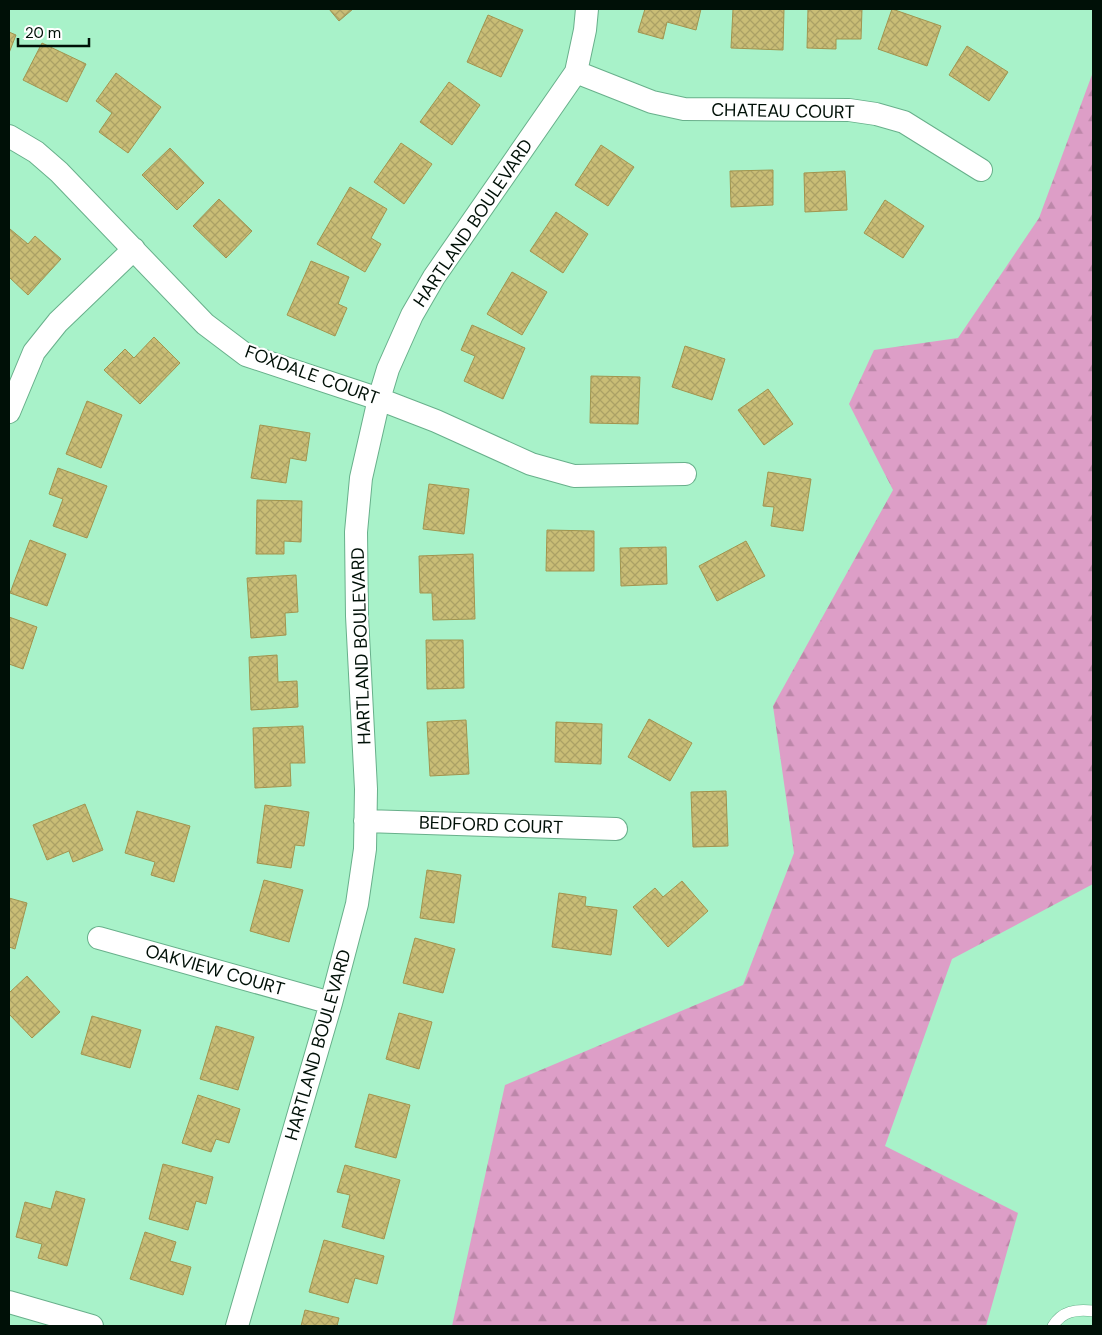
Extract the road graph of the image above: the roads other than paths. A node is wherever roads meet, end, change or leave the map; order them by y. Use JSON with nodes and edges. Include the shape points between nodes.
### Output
{"nodes":[{"id":1,"x":586,"y":9,"type":"edge"},
{"id":2,"x":576,"y":72,"type":"junction"},
{"id":3,"x":9,"y":136,"type":"edge"},
{"id":4,"x":981,"y":170,"type":"dead end"},
{"id":5,"x":134,"y":249,"type":"junction"},
{"id":6,"x":379,"y":398,"type":"junction"},
{"id":7,"x":9,"y":412,"type":"edge"},
{"id":8,"x":685,"y":474,"type":"dead end"},
{"id":9,"x":365,"y":821,"type":"junction"},
{"id":10,"x":616,"y":829,"type":"dead end"},
{"id":11,"x":99,"y":938,"type":"dead end"},
{"id":12,"x":331,"y":1003,"type":"junction"},
{"id":13,"x":9,"y":1302,"type":"edge"},
{"id":14,"x":1093,"y":1311,"type":"edge"},
{"id":15,"x":92,"y":1326,"type":"edge"},
{"id":16,"x":238,"y":1326,"type":"edge"},
{"id":17,"x":1053,"y":1326,"type":"edge"}],
"edges":[{"from":1,"to":2,"type":"street","name":"HARTLAND BOULEVARD"},
{"from":2,"to":4,"type":"street","name":"CHATEAU COURT","via":[[652,102],[684,109],[849,110],[876,114],[904,122]]},
{"from":2,"to":6,"type":"street","name":"HARTLAND BOULEVARD","via":[[434,276],[388,369]]},
{"from":3,"to":5,"type":"street","name":"FOXDALE COURT","via":[[36,152],[59,172]]},
{"from":5,"to":6,"type":"street","name":"FOXDALE COURT","via":[[205,324],[246,355]]},
{"from":5,"to":7,"type":"street","via":[[58,322],[34,352]]},
{"from":6,"to":8,"type":"street","name":"FOXDALE COURT","via":[[531,464],[574,476]]},
{"from":6,"to":9,"type":"street","name":"HARTLAND BOULEVARD","via":[[361,478],[356,532]]},
{"from":9,"to":10,"type":"street","name":"BEDFORD COURT"},
{"from":9,"to":12,"type":"street","name":"HARTLAND BOULEVARD","via":[[365,849],[357,904]]},
{"from":11,"to":12,"type":"street","name":"OAKVIEW COURT"},
{"from":12,"to":16,"type":"street","name":"HARTLAND BOULEVARD"},
{"from":13,"to":15,"type":"street"},
{"from":14,"to":17,"type":"lane","via":[[1077,1309],[1058,1318]]}]}
